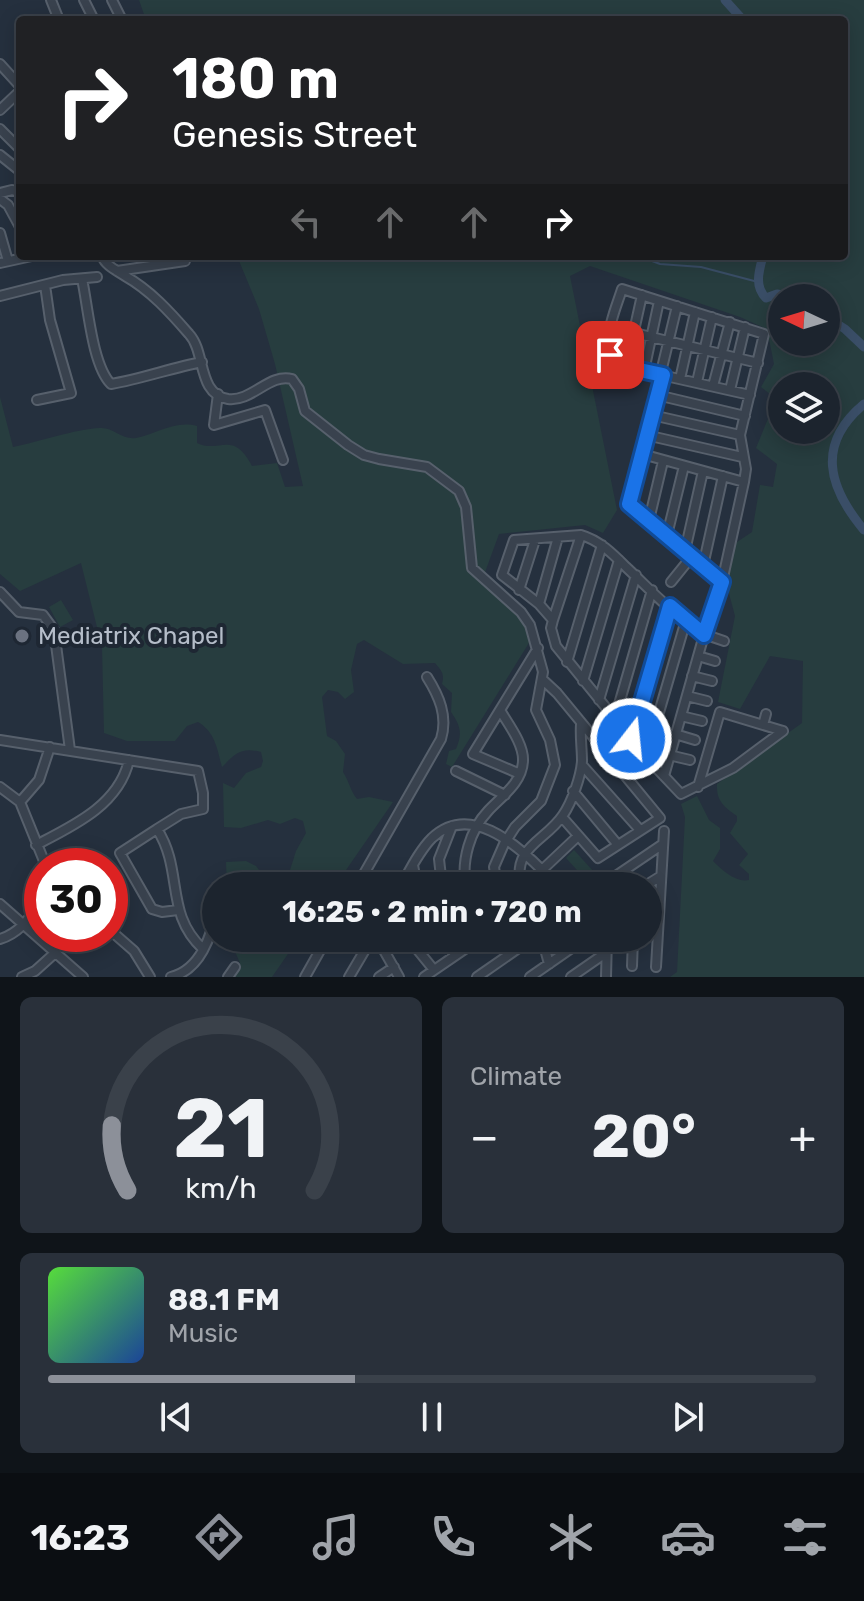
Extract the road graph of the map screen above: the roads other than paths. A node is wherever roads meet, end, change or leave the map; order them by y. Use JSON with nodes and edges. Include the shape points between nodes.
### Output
{"nodes":[{"id":1,"x":0,"y":64,"type":"edge"},
{"id":2,"x":3,"y":75,"type":"edge"},
{"id":3,"x":16,"y":92,"type":"edge"},
{"id":4,"x":0,"y":110,"type":"edge"},
{"id":5,"x":0,"y":129,"type":"edge"},
{"id":6,"x":16,"y":145,"type":"edge"},
{"id":7,"x":0,"y":199,"type":"edge"},
{"id":8,"x":16,"y":218,"type":"edge"},
{"id":9,"x":0,"y":233,"type":"edge"},
{"id":10,"x":104,"y":260,"type":"edge"},
{"id":11,"x":185,"y":261,"type":"dead end"},
{"id":12,"x":4,"y":262,"type":"edge"},
{"id":13,"x":116,"y":271,"type":"junction"},
{"id":14,"x":97,"y":277,"type":"dead end"},
{"id":15,"x":82,"y":279,"type":"junction"},
{"id":16,"x":45,"y":285,"type":"junction"},
{"id":17,"x":642,"y":295,"type":"junction"},
{"id":18,"x":0,"y":296,"type":"edge"},
{"id":19,"x":659,"y":301,"type":"junction"},
{"id":20,"x":677,"y":306,"type":"junction"},
{"id":21,"x":695,"y":312,"type":"junction"},
{"id":22,"x":712,"y":317,"type":"junction"},
{"id":23,"x":730,"y":322,"type":"junction"},
{"id":24,"x":610,"y":327,"type":"junction"},
{"id":25,"x":745,"y":327,"type":"junction"},
{"id":26,"x":633,"y":333,"type":"junction"},
{"id":27,"x":651,"y":337,"type":"junction"},
{"id":28,"x":670,"y":342,"type":"junction"},
{"id":29,"x":687,"y":346,"type":"junction"},
{"id":30,"x":704,"y":350,"type":"junction"},
{"id":31,"x":721,"y":354,"type":"junction"},
{"id":32,"x":737,"y":358,"type":"junction"},
{"id":33,"x":202,"y":362,"type":"junction"},
{"id":34,"x":758,"y":363,"type":"junction"},
{"id":35,"x":626,"y":367,"type":"junction"},
{"id":36,"x":644,"y":371,"type":"junction"},
{"id":37,"x":663,"y":375,"type":"junction"},
{"id":38,"x":680,"y":379,"type":"junction"},
{"id":39,"x":697,"y":382,"type":"junction"},
{"id":40,"x":713,"y":386,"type":"junction"},
{"id":41,"x":730,"y":390,"type":"junction"},
{"id":42,"x":218,"y":394,"type":"junction"},
{"id":43,"x":657,"y":395,"type":"junction"},
{"id":44,"x":750,"y":395,"type":"junction"},
{"id":45,"x":37,"y":400,"type":"dead end"},
{"id":46,"x":652,"y":415,"type":"junction"},
{"id":47,"x":745,"y":416,"type":"junction"},
{"id":48,"x":646,"y":435,"type":"junction"},
{"id":49,"x":740,"y":435,"type":"junction"},
{"id":50,"x":642,"y":454,"type":"junction"},
{"id":51,"x":742,"y":457,"type":"junction"},
{"id":52,"x":283,"y":460,"type":"dead end"},
{"id":53,"x":663,"y":461,"type":"junction"},
{"id":54,"x":684,"y":466,"type":"junction"},
{"id":55,"x":703,"y":471,"type":"junction"},
{"id":56,"x":723,"y":476,"type":"junction"},
{"id":57,"x":744,"y":482,"type":"junction"},
{"id":58,"x":649,"y":520,"type":"junction"},
{"id":59,"x":581,"y":535,"type":"junction"},
{"id":60,"x":667,"y":535,"type":"junction"},
{"id":61,"x":558,"y":537,"type":"junction"},
{"id":62,"x":535,"y":540,"type":"junction"},
{"id":63,"x":602,"y":545,"type":"junction"},
{"id":64,"x":689,"y":554,"type":"junction"},
{"id":65,"x":619,"y":560,"type":"junction"},
{"id":66,"x":703,"y":566,"type":"junction"},
{"id":67,"x":636,"y":575,"type":"junction"},
{"id":68,"x":671,"y":582,"type":"dead end"},
{"id":69,"x":722,"y":582,"type":"junction"},
{"id":70,"x":519,"y":590,"type":"junction"},
{"id":71,"x":652,"y":590,"type":"junction"},
{"id":72,"x":0,"y":592,"type":"edge"},
{"id":73,"x":539,"y":604,"type":"junction"},
{"id":74,"x":670,"y":606,"type":"junction"},
{"id":75,"x":686,"y":620,"type":"junction"},
{"id":76,"x":553,"y":628,"type":"junction"},
{"id":77,"x":704,"y":635,"type":"junction"},
{"id":78,"x":724,"y":641,"type":"dead end"},
{"id":79,"x":536,"y":642,"type":"junction"},
{"id":80,"x":698,"y":656,"type":"junction"},
{"id":81,"x":715,"y":661,"type":"dead end"},
{"id":82,"x":567,"y":662,"type":"junction"},
{"id":83,"x":692,"y":676,"type":"junction"},
{"id":84,"x":427,"y":677,"type":"dead end"},
{"id":85,"x":543,"y":680,"type":"junction"},
{"id":86,"x":583,"y":681,"type":"junction"},
{"id":87,"x":712,"y":681,"type":"dead end"},
{"id":88,"x":687,"y":696,"type":"junction"},
{"id":89,"x":599,"y":700,"type":"junction"},
{"id":90,"x":707,"y":701,"type":"dead end"},
{"id":91,"x":500,"y":710,"type":"junction"},
{"id":92,"x":766,"y":714,"type":"dead end"},
{"id":93,"x":681,"y":716,"type":"junction"},
{"id":94,"x":615,"y":718,"type":"junction"},
{"id":95,"x":702,"y":721,"type":"dead end"},
{"id":96,"x":581,"y":724,"type":"junction"},
{"id":97,"x":763,"y":725,"type":"junction"},
{"id":98,"x":675,"y":734,"type":"junction"},
{"id":99,"x":631,"y":739,"type":"junction"},
{"id":100,"x":0,"y":740,"type":"edge"},
{"id":101,"x":695,"y":740,"type":"dead end"},
{"id":102,"x":50,"y":747,"type":"junction"},
{"id":103,"x":70,"y":750,"type":"junction"},
{"id":104,"x":669,"y":755,"type":"junction"},
{"id":105,"x":646,"y":757,"type":"junction"},
{"id":106,"x":129,"y":760,"type":"junction"},
{"id":107,"x":690,"y":760,"type":"dead end"},
{"id":108,"x":582,"y":765,"type":"junction"},
{"id":109,"x":456,"y":771,"type":"dead end"},
{"id":110,"x":520,"y":774,"type":"junction"},
{"id":111,"x":664,"y":776,"type":"junction"},
{"id":112,"x":0,"y":787,"type":"edge"},
{"id":113,"x":697,"y":787,"type":"junction"},
{"id":114,"x":573,"y":791,"type":"junction"},
{"id":115,"x":505,"y":795,"type":"junction"},
{"id":116,"x":20,"y":802,"type":"junction"},
{"id":117,"x":562,"y":817,"type":"junction"},
{"id":118,"x":452,"y":826,"type":"junction"},
{"id":119,"x":478,"y":826,"type":"junction"},
{"id":120,"x":157,"y":829,"type":"junction"},
{"id":121,"x":640,"y":830,"type":"junction"},
{"id":122,"x":664,"y":831,"type":"dead end"},
{"id":123,"x":578,"y":836,"type":"junction"},
{"id":124,"x":506,"y":838,"type":"junction"},
{"id":125,"x":663,"y":844,"type":"junction"},
{"id":126,"x":36,"y":845,"type":"junction"},
{"id":127,"x":618,"y":845,"type":"junction"},
{"id":128,"x":37,"y":848,"type":"edge"},
{"id":129,"x":524,"y":853,"type":"junction"},
{"id":130,"x":413,"y":865,"type":"junction"},
{"id":131,"x":542,"y":870,"type":"joint"},
{"id":132,"x":365,"y":872,"type":"edge"},
{"id":133,"x":409,"y":872,"type":"edge"},
{"id":134,"x":414,"y":872,"type":"edge"},
{"id":135,"x":440,"y":872,"type":"edge"},
{"id":136,"x":465,"y":872,"type":"edge"},
{"id":137,"x":496,"y":872,"type":"edge"},
{"id":138,"x":519,"y":872,"type":"edge"},
{"id":139,"x":622,"y":872,"type":"edge"},
{"id":140,"x":661,"y":872,"type":"edge"},
{"id":141,"x":0,"y":904,"type":"edge"},
{"id":142,"x":178,"y":910,"type":"junction"},
{"id":143,"x":24,"y":925,"type":"joint"},
{"id":144,"x":0,"y":939,"type":"edge"},
{"id":145,"x":128,"y":946,"type":"edge"},
{"id":146,"x":202,"y":948,"type":"edge"},
{"id":147,"x":202,"y":951,"type":"edge"},
{"id":148,"x":319,"y":952,"type":"edge"},
{"id":149,"x":366,"y":952,"type":"edge"},
{"id":150,"x":384,"y":952,"type":"edge"},
{"id":151,"x":419,"y":952,"type":"edge"},
{"id":152,"x":453,"y":952,"type":"edge"},
{"id":153,"x":460,"y":952,"type":"edge"},
{"id":154,"x":513,"y":952,"type":"edge"},
{"id":155,"x":546,"y":952,"type":"edge"},
{"id":156,"x":566,"y":952,"type":"edge"},
{"id":157,"x":607,"y":952,"type":"joint"},
{"id":158,"x":632,"y":952,"type":"edge"},
{"id":159,"x":657,"y":952,"type":"edge"},
{"id":160,"x":55,"y":953,"type":"joint"},
{"id":161,"x":456,"y":955,"type":"junction"},
{"id":162,"x":549,"y":964,"type":"junction"},
{"id":163,"x":632,"y":966,"type":"dead end"},
{"id":164,"x":235,"y":967,"type":"dead end"},
{"id":165,"x":394,"y":967,"type":"junction"},
{"id":166,"x":656,"y":967,"type":"dead end"},
{"id":167,"x":434,"y":970,"type":"junction"},
{"id":168,"x":22,"y":977,"type":"edge"},
{"id":169,"x":83,"y":977,"type":"edge"},
{"id":170,"x":150,"y":977,"type":"edge"},
{"id":171,"x":171,"y":977,"type":"edge"},
{"id":172,"x":228,"y":977,"type":"edge"},
{"id":173,"x":305,"y":977,"type":"edge"},
{"id":174,"x":349,"y":977,"type":"edge"},
{"id":175,"x":379,"y":977,"type":"edge"},
{"id":176,"x":399,"y":977,"type":"edge"},
{"id":177,"x":424,"y":977,"type":"edge"},
{"id":178,"x":477,"y":977,"type":"edge"},
{"id":179,"x":530,"y":977,"type":"edge"},
{"id":180,"x":571,"y":977,"type":"edge"},
{"id":181,"x":606,"y":977,"type":"edge"}],
"edges":[{"from":1,"to":2,"type":"street"},
{"from":3,"to":4,"type":"street"},
{"from":5,"to":6,"type":"street"},
{"from":7,"to":8,"type":"street"},
{"from":9,"to":12,"type":"street"},
{"from":10,"to":13,"type":"street"},
{"from":11,"to":13,"type":"street"},
{"from":13,"to":33,"type":"street","via":[[148,292],[186,330]]},
{"from":14,"to":15,"type":"street"},
{"from":15,"to":16,"type":"street"},
{"from":15,"to":33,"type":"street","via":[[107,382]]},
{"from":16,"to":18,"type":"street"},
{"from":16,"to":45,"type":"street","via":[[71,393]]},
{"from":17,"to":19,"type":"street"},
{"from":17,"to":24,"type":"street","via":[[622,289]]},
{"from":17,"to":26,"type":"street"},
{"from":19,"to":20,"type":"street"},
{"from":19,"to":27,"type":"street"},
{"from":20,"to":21,"type":"street"},
{"from":20,"to":28,"type":"street"},
{"from":21,"to":22,"type":"street"},
{"from":21,"to":29,"type":"street"},
{"from":22,"to":23,"type":"street"},
{"from":22,"to":30,"type":"street"},
{"from":23,"to":25,"type":"street"},
{"from":23,"to":31,"type":"street"},
{"from":24,"to":26,"type":"street"},
{"from":24,"to":35,"type":"street","via":[[610,355]]},
{"from":25,"to":32,"type":"street"},
{"from":25,"to":34,"type":"street","via":[[764,334]]},
{"from":26,"to":27,"type":"street"},
{"from":26,"to":35,"type":"street"},
{"from":27,"to":28,"type":"street"},
{"from":27,"to":36,"type":"street"},
{"from":28,"to":29,"type":"street"},
{"from":28,"to":37,"type":"street"},
{"from":29,"to":30,"type":"street"},
{"from":29,"to":38,"type":"street"},
{"from":30,"to":31,"type":"street"},
{"from":30,"to":39,"type":"street"},
{"from":31,"to":32,"type":"street"},
{"from":31,"to":40,"type":"street"},
{"from":32,"to":34,"type":"street"},
{"from":32,"to":41,"type":"street"},
{"from":33,"to":42,"type":"street","via":[[205,379]]},
{"from":34,"to":44,"type":"street"},
{"from":35,"to":36,"type":"street"},
{"from":36,"to":37,"type":"street"},
{"from":37,"to":38,"type":"street"},
{"from":37,"to":43,"type":"street"},
{"from":38,"to":39,"type":"street"},
{"from":39,"to":40,"type":"street"},
{"from":40,"to":41,"type":"street"},
{"from":41,"to":44,"type":"street"},
{"from":42,"to":52,"type":"street","via":[[214,425],[265,410]]},
{"from":42,"to":79,"type":"street","via":[[240,397],[288,378],[297,384],[305,411],[348,445],[364,455],[421,465],[453,485],[466,507],[472,568],[525,615]]},
{"from":43,"to":46,"type":"street"},
{"from":43,"to":47,"type":"street"},
{"from":44,"to":47,"type":"street"},
{"from":46,"to":48,"type":"street"},
{"from":46,"to":49,"type":"street"},
{"from":47,"to":49,"type":"street"},
{"from":48,"to":50,"type":"street"},
{"from":48,"to":51,"type":"street"},
{"from":49,"to":51,"type":"street"},
{"from":50,"to":53,"type":"street"},
{"from":50,"to":58,"type":"street","via":[[629,504]]},
{"from":51,"to":57,"type":"street"},
{"from":53,"to":54,"type":"street"},
{"from":53,"to":58,"type":"street"},
{"from":54,"to":55,"type":"street"},
{"from":54,"to":60,"type":"street"},
{"from":55,"to":56,"type":"street"},
{"from":55,"to":64,"type":"street"},
{"from":56,"to":57,"type":"street"},
{"from":56,"to":66,"type":"street"},
{"from":57,"to":69,"type":"street"},
{"from":58,"to":60,"type":"street"},
{"from":59,"to":61,"type":"street"},
{"from":59,"to":63,"type":"street"},
{"from":59,"to":76,"type":"street"},
{"from":60,"to":64,"type":"street"},
{"from":61,"to":62,"type":"street"},
{"from":61,"to":73,"type":"street"},
{"from":62,"to":70,"type":"street"},
{"from":62,"to":70,"type":"street","via":[[514,540],[502,575]]},
{"from":63,"to":65,"type":"street"},
{"from":63,"to":82,"type":"street"},
{"from":64,"to":66,"type":"street"},
{"from":64,"to":68,"type":"street"},
{"from":65,"to":67,"type":"street"},
{"from":65,"to":86,"type":"street"},
{"from":66,"to":69,"type":"street"},
{"from":67,"to":71,"type":"street"},
{"from":67,"to":89,"type":"street"},
{"from":69,"to":77,"type":"street"},
{"from":70,"to":73,"type":"street"},
{"from":71,"to":74,"type":"street"},
{"from":71,"to":94,"type":"street"},
{"from":72,"to":103,"type":"street","via":[[19,612],[41,614],[54,630]]},
{"from":73,"to":76,"type":"street"},
{"from":74,"to":75,"type":"street"},
{"from":74,"to":99,"type":"street"},
{"from":75,"to":77,"type":"street"},
{"from":75,"to":105,"type":"street"},
{"from":76,"to":79,"type":"street"},
{"from":76,"to":82,"type":"street"},
{"from":77,"to":78,"type":"street"},
{"from":77,"to":80,"type":"street"},
{"from":79,"to":85,"type":"street"},
{"from":79,"to":91,"type":"street"},
{"from":80,"to":81,"type":"street"},
{"from":80,"to":83,"type":"street"},
{"from":82,"to":86,"type":"street"},
{"from":83,"to":87,"type":"street"},
{"from":83,"to":88,"type":"street"},
{"from":84,"to":132,"type":"street","via":[[441,704],[441,739]]},
{"from":85,"to":96,"type":"street"},
{"from":85,"to":124,"type":"street","via":[[536,710],[550,740],[554,769],[541,801]]},
{"from":86,"to":89,"type":"street"},
{"from":88,"to":90,"type":"street"},
{"from":88,"to":93,"type":"street"},
{"from":89,"to":94,"type":"street"},
{"from":91,"to":110,"type":"street","via":[[523,754]]},
{"from":91,"to":110,"type":"street","via":[[473,754]]},
{"from":92,"to":97,"type":"street"},
{"from":93,"to":95,"type":"street"},
{"from":93,"to":98,"type":"street"},
{"from":94,"to":99,"type":"street"},
{"from":96,"to":108,"type":"street"},
{"from":96,"to":121,"type":"street","via":[[660,818]]},
{"from":97,"to":113,"type":"street","via":[[720,712]]},
{"from":97,"to":113,"type":"street","via":[[783,731]]},
{"from":98,"to":101,"type":"street"},
{"from":98,"to":104,"type":"street"},
{"from":99,"to":105,"type":"street"},
{"from":100,"to":102,"type":"street"},
{"from":102,"to":103,"type":"street"},
{"from":102,"to":116,"type":"street","via":[[39,780]]},
{"from":103,"to":106,"type":"street"},
{"from":104,"to":107,"type":"street"},
{"from":104,"to":111,"type":"street"},
{"from":105,"to":111,"type":"street"},
{"from":106,"to":120,"type":"street","via":[[198,771],[203,809],[181,814]]},
{"from":106,"to":126,"type":"street","via":[[104,803]]},
{"from":108,"to":114,"type":"street"},
{"from":108,"to":121,"type":"street"},
{"from":109,"to":115,"type":"street"},
{"from":110,"to":115,"type":"street"},
{"from":111,"to":113,"type":"street","via":[[681,794]]},
{"from":112,"to":116,"type":"street"},
{"from":114,"to":117,"type":"street"},
{"from":114,"to":127,"type":"street"},
{"from":115,"to":119,"type":"street"},
{"from":116,"to":126,"type":"street"},
{"from":117,"to":123,"type":"street"},
{"from":117,"to":129,"type":"street"},
{"from":118,"to":119,"type":"street"},
{"from":118,"to":130,"type":"street","via":[[430,840]]},
{"from":118,"to":135,"type":"street","via":[[439,859]]},
{"from":119,"to":124,"type":"street"},
{"from":119,"to":136,"type":"street","via":[[464,860]]},
{"from":120,"to":142,"type":"street","via":[[169,850]]},
{"from":120,"to":142,"type":"street","via":[[120,853],[152,909]]},
{"from":121,"to":127,"type":"street"},
{"from":122,"to":125,"type":"street"},
{"from":123,"to":127,"type":"street","via":[[598,858]]},
{"from":123,"to":131,"type":"street"},
{"from":124,"to":129,"type":"street"},
{"from":124,"to":137,"type":"street"},
{"from":125,"to":139,"type":"street"},
{"from":125,"to":140,"type":"street"},
{"from":126,"to":128,"type":"street"},
{"from":129,"to":131,"type":"street"},
{"from":129,"to":138,"type":"street"},
{"from":130,"to":133,"type":"street"},
{"from":130,"to":134,"type":"street"},
{"from":141,"to":143,"type":"street"},
{"from":142,"to":146,"type":"street","via":[[186,931]]},
{"from":143,"to":144,"type":"street"},
{"from":145,"to":170,"type":"street"},
{"from":147,"to":171,"type":"street","via":[[190,969]]},
{"from":148,"to":173,"type":"street"},
{"from":149,"to":174,"type":"street"},
{"from":150,"to":165,"type":"street"},
{"from":151,"to":167,"type":"street"},
{"from":152,"to":161,"type":"street"},
{"from":153,"to":161,"type":"street"},
{"from":154,"to":178,"type":"street"},
{"from":155,"to":162,"type":"street"},
{"from":156,"to":162,"type":"street"},
{"from":157,"to":180,"type":"street"},
{"from":157,"to":181,"type":"street"},
{"from":158,"to":163,"type":"street"},
{"from":159,"to":166,"type":"street"},
{"from":160,"to":168,"type":"street"},
{"from":160,"to":169,"type":"street"},
{"from":161,"to":167,"type":"street"},
{"from":162,"to":179,"type":"street"},
{"from":164,"to":172,"type":"street"},
{"from":165,"to":175,"type":"street"},
{"from":165,"to":176,"type":"street"},
{"from":167,"to":177,"type":"street"}]}
